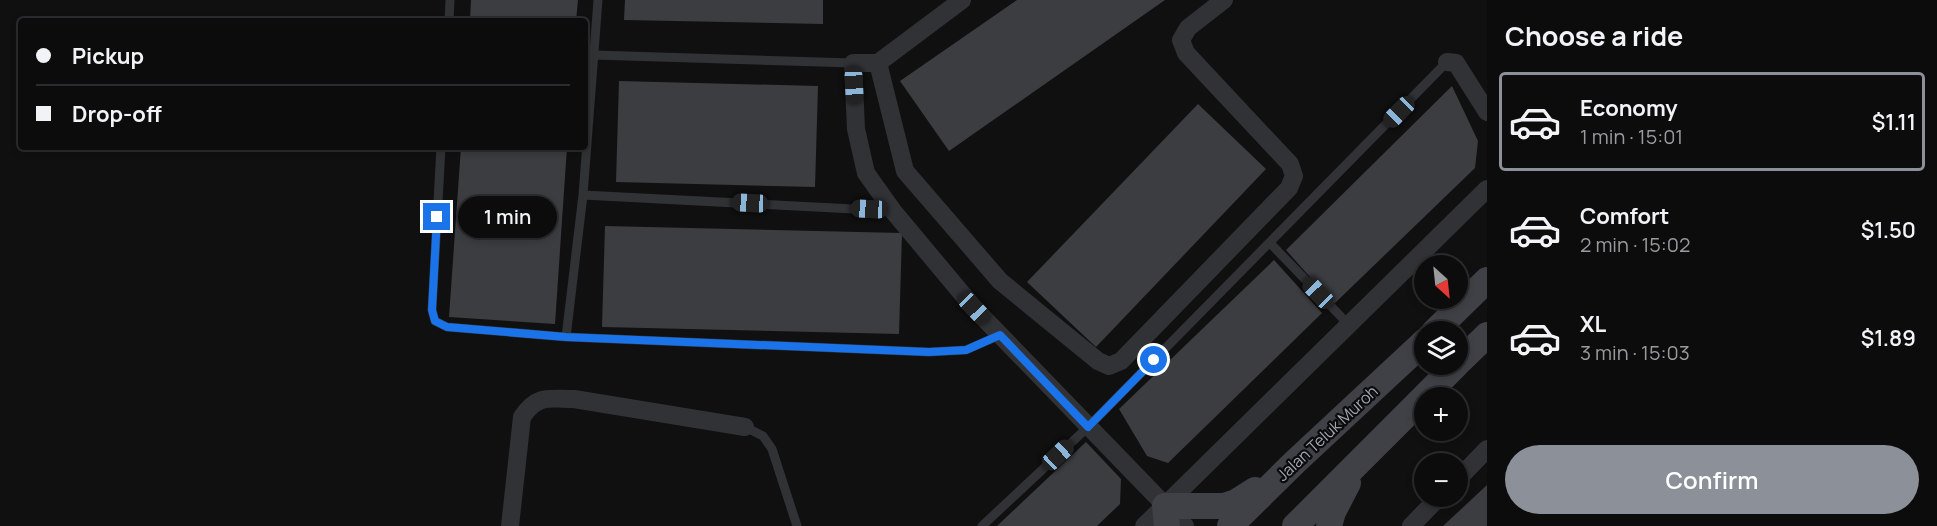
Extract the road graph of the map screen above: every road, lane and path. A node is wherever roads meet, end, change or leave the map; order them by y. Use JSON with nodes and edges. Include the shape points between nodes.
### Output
{"nodes":[{"id":1,"x":450,"y":0,"type":"edge"},
{"id":2,"x":598,"y":0,"type":"edge"},
{"id":3,"x":962,"y":0,"type":"edge"},
{"id":4,"x":1224,"y":0,"type":"edge"},
{"id":5,"x":943,"y":6,"type":"edge"},
{"id":6,"x":449,"y":18,"type":"edge"},
{"id":7,"x":594,"y":55,"type":"junction"},
{"id":8,"x":853,"y":63,"type":"junction"},
{"id":9,"x":878,"y":63,"type":"junction"},
{"id":10,"x":1448,"y":63,"type":"joint"},
{"id":11,"x":1487,"y":112,"type":"edge"},
{"id":12,"x":588,"y":131,"type":"edge"},
{"id":13,"x":441,"y":150,"type":"edge"},
{"id":14,"x":587,"y":150,"type":"edge"},
{"id":15,"x":1487,"y":189,"type":"edge"},
{"id":16,"x":583,"y":195,"type":"junction"},
{"id":17,"x":893,"y":211,"type":"junction"},
{"id":18,"x":1270,"y":243,"type":"junction"},
{"id":19,"x":1487,"y":280,"type":"edge"},
{"id":20,"x":1445,"y":321,"type":"edge"},
{"id":21,"x":1350,"y":326,"type":"junction"},
{"id":22,"x":1000,"y":335,"type":"junction"},
{"id":23,"x":1487,"y":335,"type":"edge"},
{"id":24,"x":566,"y":337,"type":"junction"},
{"id":25,"x":1414,"y":351,"type":"edge"},
{"id":26,"x":1468,"y":353,"type":"edge"},
{"id":27,"x":1446,"y":375,"type":"edge"},
{"id":28,"x":745,"y":427,"type":"joint"},
{"id":29,"x":1088,"y":427,"type":"junction"},
{"id":30,"x":1487,"y":449,"type":"edge"},
{"id":31,"x":1361,"y":459,"type":"junction"},
{"id":32,"x":1295,"y":462,"type":"junction"},
{"id":33,"x":1468,"y":469,"type":"edge"},
{"id":34,"x":1262,"y":494,"type":"junction"},
{"id":35,"x":1430,"y":507,"type":"edge"},
{"id":36,"x":1166,"y":516,"type":"edge"},
{"id":37,"x":510,"y":526,"type":"edge"},
{"id":38,"x":797,"y":526,"type":"edge"},
{"id":39,"x":982,"y":526,"type":"edge"},
{"id":40,"x":1144,"y":526,"type":"edge"},
{"id":41,"x":1185,"y":526,"type":"edge"},
{"id":42,"x":1230,"y":526,"type":"edge"},
{"id":43,"x":1260,"y":526,"type":"edge"},
{"id":44,"x":1295,"y":526,"type":"edge"},
{"id":45,"x":1329,"y":526,"type":"edge"},
{"id":46,"x":1412,"y":526,"type":"edge"}],
"edges":[{"from":1,"to":6,"type":"lane"},
{"from":2,"to":7,"type":"lane"},
{"from":3,"to":5,"type":"street"},
{"from":4,"to":9,"type":"street","via":[[1188,28],[1181,40],[1186,53],[1290,164],[1294,176],[1289,188],[1121,361],[1109,366],[1000,281],[905,171]]},
{"from":5,"to":9,"type":"street"},
{"from":7,"to":8,"type":"lane"},
{"from":7,"to":12,"type":"lane"},
{"from":8,"to":9,"type":"street"},
{"from":8,"to":17,"type":"street","via":[[856,129],[866,173]]},
{"from":10,"to":11,"type":"street","via":[[1456,63]]},
{"from":10,"to":18,"type":"lane"},
{"from":13,"to":24,"type":"lane","via":[[432,310],[435,321],[447,327]]},
{"from":14,"to":16,"type":"lane"},
{"from":15,"to":21,"type":"street"},
{"from":16,"to":17,"type":"lane"},
{"from":16,"to":24,"type":"lane"},
{"from":17,"to":22,"type":"street"},
{"from":18,"to":21,"type":"lane"},
{"from":18,"to":29,"type":"lane"},
{"from":19,"to":20,"type":"main road"},
{"from":21,"to":36,"type":"street"},
{"from":22,"to":24,"type":"lane","via":[[966,350],[929,352]]},
{"from":22,"to":29,"type":"street"},
{"from":23,"to":26,"type":"main road"},
{"from":25,"to":32,"type":"main road","name":"Jalan Teluk Muroh"},
{"from":27,"to":31,"type":"main road"},
{"from":28,"to":37,"type":"street","via":[[574,399],[546,399],[530,404],[522,417]]},
{"from":28,"to":38,"type":"lane","via":[[763,436],[772,449]]},
{"from":29,"to":36,"type":"street"},
{"from":29,"to":39,"type":"lane"},
{"from":30,"to":33,"type":"street"},
{"from":31,"to":44,"type":"main road"},
{"from":31,"to":45,"type":"main road"},
{"from":32,"to":34,"type":"main road","name":"Jalan Teluk Muroh"},
{"from":32,"to":36,"type":"main road","via":[[1236,502]]},
{"from":34,"to":42,"type":"main road","name":"Jalan Teluk Muroh"},
{"from":34,"to":43,"type":"main road"},
{"from":35,"to":46,"type":"street"},
{"from":36,"to":40,"type":"street"},
{"from":36,"to":41,"type":"street"}]}
